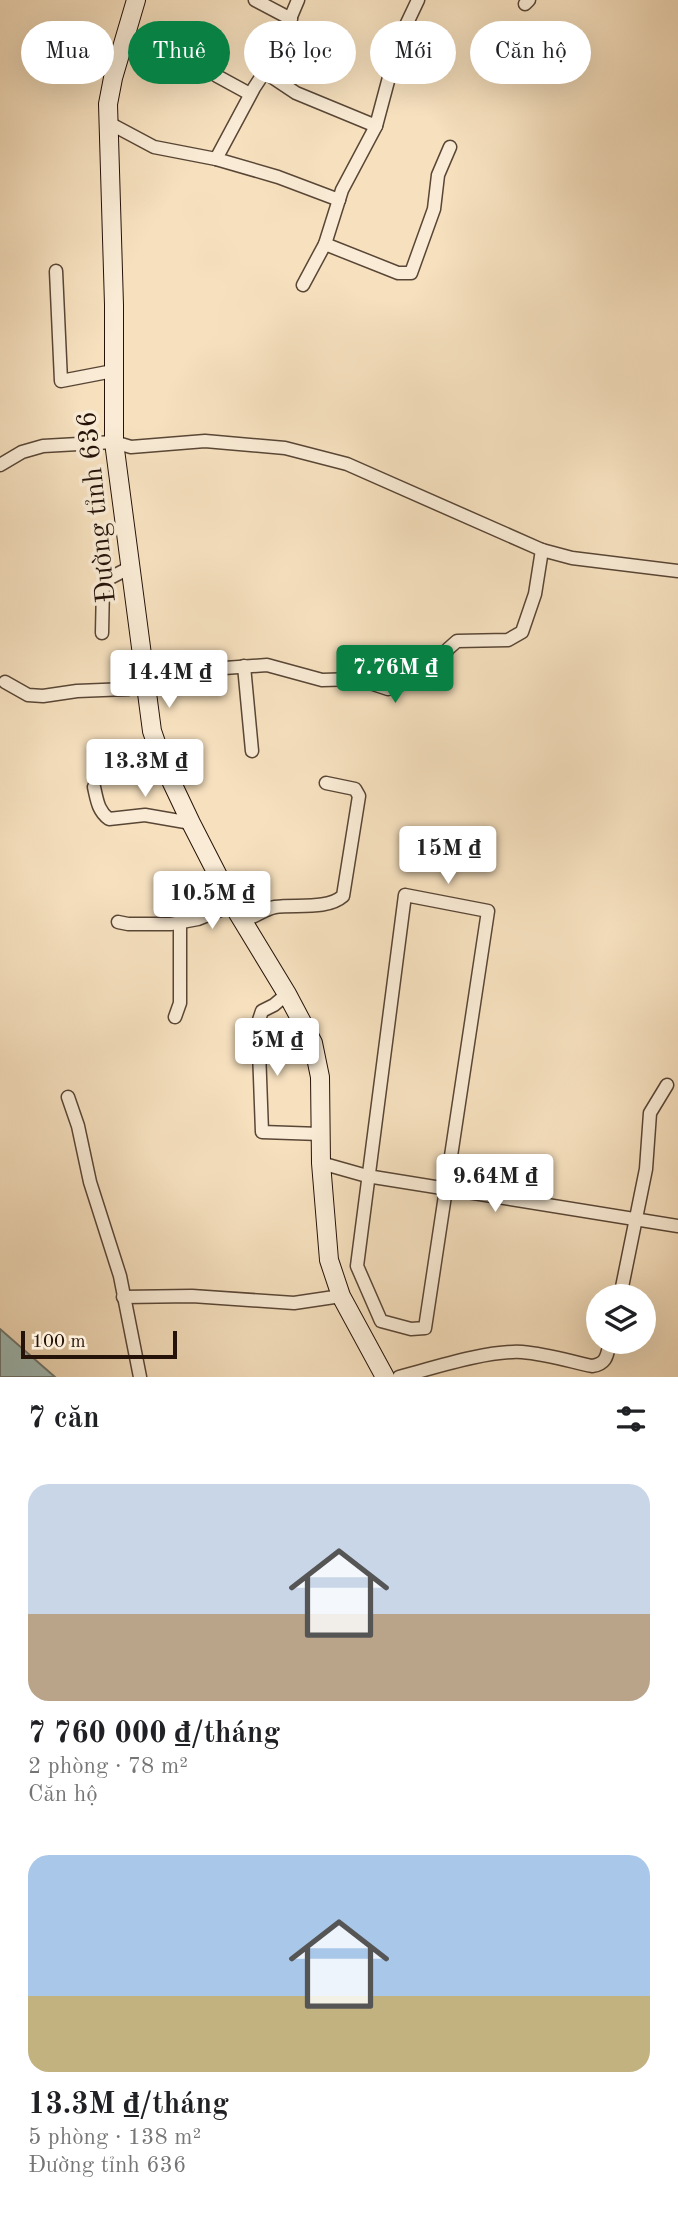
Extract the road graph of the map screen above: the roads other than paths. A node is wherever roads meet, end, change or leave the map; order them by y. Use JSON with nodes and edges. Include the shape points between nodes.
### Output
{"nodes":[{"id":1,"x":136,"y":0,"type":"edge"},
{"id":2,"x":255,"y":0,"type":"edge"},
{"id":3,"x":298,"y":0,"type":"edge"},
{"id":4,"x":418,"y":0,"type":"edge"},
{"id":5,"x":291,"y":19,"type":"joint"},
{"id":6,"x":230,"y":83,"type":"edge"},
{"id":7,"x":258,"y":84,"type":"edge"},
{"id":8,"x":282,"y":84,"type":"edge"},
{"id":9,"x":250,"y":94,"type":"junction"},
{"id":10,"x":109,"y":123,"type":"junction"},
{"id":11,"x":376,"y":126,"type":"junction"},
{"id":12,"x":450,"y":147,"type":"dead end"},
{"id":13,"x":216,"y":159,"type":"junction"},
{"id":14,"x":339,"y":200,"type":"junction"},
{"id":15,"x":325,"y":244,"type":"junction"},
{"id":16,"x":56,"y":271,"type":"dead end"},
{"id":17,"x":303,"y":285,"type":"dead end"},
{"id":18,"x":113,"y":371,"type":"junction"},
{"id":19,"x":114,"y":442,"type":"junction"},
{"id":20,"x":0,"y":465,"type":"edge"},
{"id":21,"x":542,"y":550,"type":"junction"},
{"id":22,"x":129,"y":568,"type":"junction"},
{"id":23,"x":678,"y":571,"type":"edge"},
{"id":24,"x":102,"y":633,"type":"dead end"},
{"id":25,"x":244,"y":666,"type":"junction"},
{"id":26,"x":144,"y":677,"type":"junction"},
{"id":27,"x":5,"y":682,"type":"dead end"},
{"id":28,"x":252,"y":751,"type":"dead end"},
{"id":29,"x":326,"y":783,"type":"dead end"},
{"id":30,"x":94,"y":787,"type":"dead end"},
{"id":31,"x":191,"y":823,"type":"junction"},
{"id":32,"x":238,"y":912,"type":"junction"},
{"id":33,"x":118,"y":922,"type":"dead end"},
{"id":34,"x":180,"y":923,"type":"junction"},
{"id":35,"x":287,"y":994,"type":"junction"},
{"id":36,"x":175,"y":1017,"type":"dead end"},
{"id":37,"x":667,"y":1085,"type":"dead end"},
{"id":38,"x":68,"y":1097,"type":"dead end"},
{"id":39,"x":320,"y":1134,"type":"junction"},
{"id":40,"x":321,"y":1163,"type":"junction"},
{"id":41,"x":367,"y":1176,"type":"junction"},
{"id":42,"x":447,"y":1189,"type":"junction"},
{"id":43,"x":637,"y":1220,"type":"junction"},
{"id":44,"x":678,"y":1226,"type":"edge"},
{"id":45,"x":623,"y":1284,"type":"edge"},
{"id":46,"x":341,"y":1296,"type":"junction"},
{"id":47,"x":123,"y":1297,"type":"junction"},
{"id":48,"x":607,"y":1354,"type":"edge"},
{"id":49,"x":140,"y":1377,"type":"edge"},
{"id":50,"x":385,"y":1377,"type":"edge"},
{"id":51,"x":399,"y":1377,"type":"edge"}],
"edges":[{"from":1,"to":10,"type":"main road","name":"Đường tỉnh 636","via":[[113,78]]},
{"from":2,"to":5,"type":"street"},
{"from":3,"to":5,"type":"street"},
{"from":4,"to":11,"type":"street","via":[[399,40]]},
{"from":6,"to":9,"type":"street"},
{"from":7,"to":9,"type":"street"},
{"from":8,"to":11,"type":"street"},
{"from":9,"to":13,"type":"street"},
{"from":10,"to":13,"type":"street","via":[[154,147]]},
{"from":10,"to":18,"type":"main road","name":"Đường tỉnh 636"},
{"from":11,"to":14,"type":"street"},
{"from":12,"to":15,"type":"street","via":[[411,272],[398,272]]},
{"from":13,"to":14,"type":"street"},
{"from":14,"to":15,"type":"street"},
{"from":15,"to":17,"type":"street"},
{"from":16,"to":18,"type":"street","via":[[61,381]]},
{"from":18,"to":19,"type":"main road","name":"Đường tỉnh 636"},
{"from":19,"to":20,"type":"street","via":[[43,446]]},
{"from":19,"to":21,"type":"street","via":[[131,447],[233,442],[314,454],[347,464]]},
{"from":19,"to":22,"type":"main road","name":"Đường tỉnh 636"},
{"from":21,"to":23,"type":"street"},
{"from":21,"to":25,"type":"street","via":[[535,594],[522,632],[508,640],[457,641],[432,673],[400,687],[382,688],[358,679],[322,680],[268,665]]},
{"from":22,"to":24,"type":"street","via":[[103,585]]},
{"from":22,"to":26,"type":"main road","name":"Đường tỉnh 636"},
{"from":25,"to":26,"type":"street"},
{"from":25,"to":28,"type":"street"},
{"from":26,"to":27,"type":"street","via":[[128,689],[43,696],[28,695]]},
{"from":26,"to":31,"type":"main road","name":"Đường tỉnh 636","via":[[158,750]]},
{"from":29,"to":32,"type":"street","via":[[355,789],[359,796],[343,895],[333,902],[272,908],[253,918]]},
{"from":30,"to":31,"type":"street","via":[[102,815],[109,820],[145,815]]},
{"from":31,"to":32,"type":"main road","name":"Đường tỉnh 636"},
{"from":32,"to":34,"type":"street"},
{"from":32,"to":35,"type":"main road","name":"Đường tỉnh 636"},
{"from":33,"to":34,"type":"street"},
{"from":34,"to":36,"type":"street","via":[[180,1003]]},
{"from":35,"to":39,"type":"main road","name":"Đường tỉnh 636","via":[[317,1059]]},
{"from":35,"to":39,"type":"street","via":[[262,1012],[258,1023],[262,1132]]},
{"from":37,"to":43,"type":"street","via":[[650,1113]]},
{"from":38,"to":47,"type":"street"},
{"from":39,"to":40,"type":"main road","name":"Đường tỉnh 636"},
{"from":40,"to":41,"type":"street"},
{"from":40,"to":46,"type":"main road","name":"Đường tỉnh 636","via":[[329,1260]]},
{"from":41,"to":42,"type":"street"},
{"from":41,"to":42,"type":"street","via":[[357,1266],[381,1321],[411,1329],[425,1328]]},
{"from":41,"to":42,"type":"street","via":[[405,895],[488,911]]},
{"from":42,"to":43,"type":"street"},
{"from":43,"to":44,"type":"street"},
{"from":43,"to":45,"type":"street"},
{"from":46,"to":47,"type":"street","via":[[294,1303]]},
{"from":46,"to":50,"type":"main road","name":"Đường tỉnh 636"},
{"from":47,"to":49,"type":"street"},
{"from":48,"to":51,"type":"street","via":[[600,1365],[509,1353]]}]}
